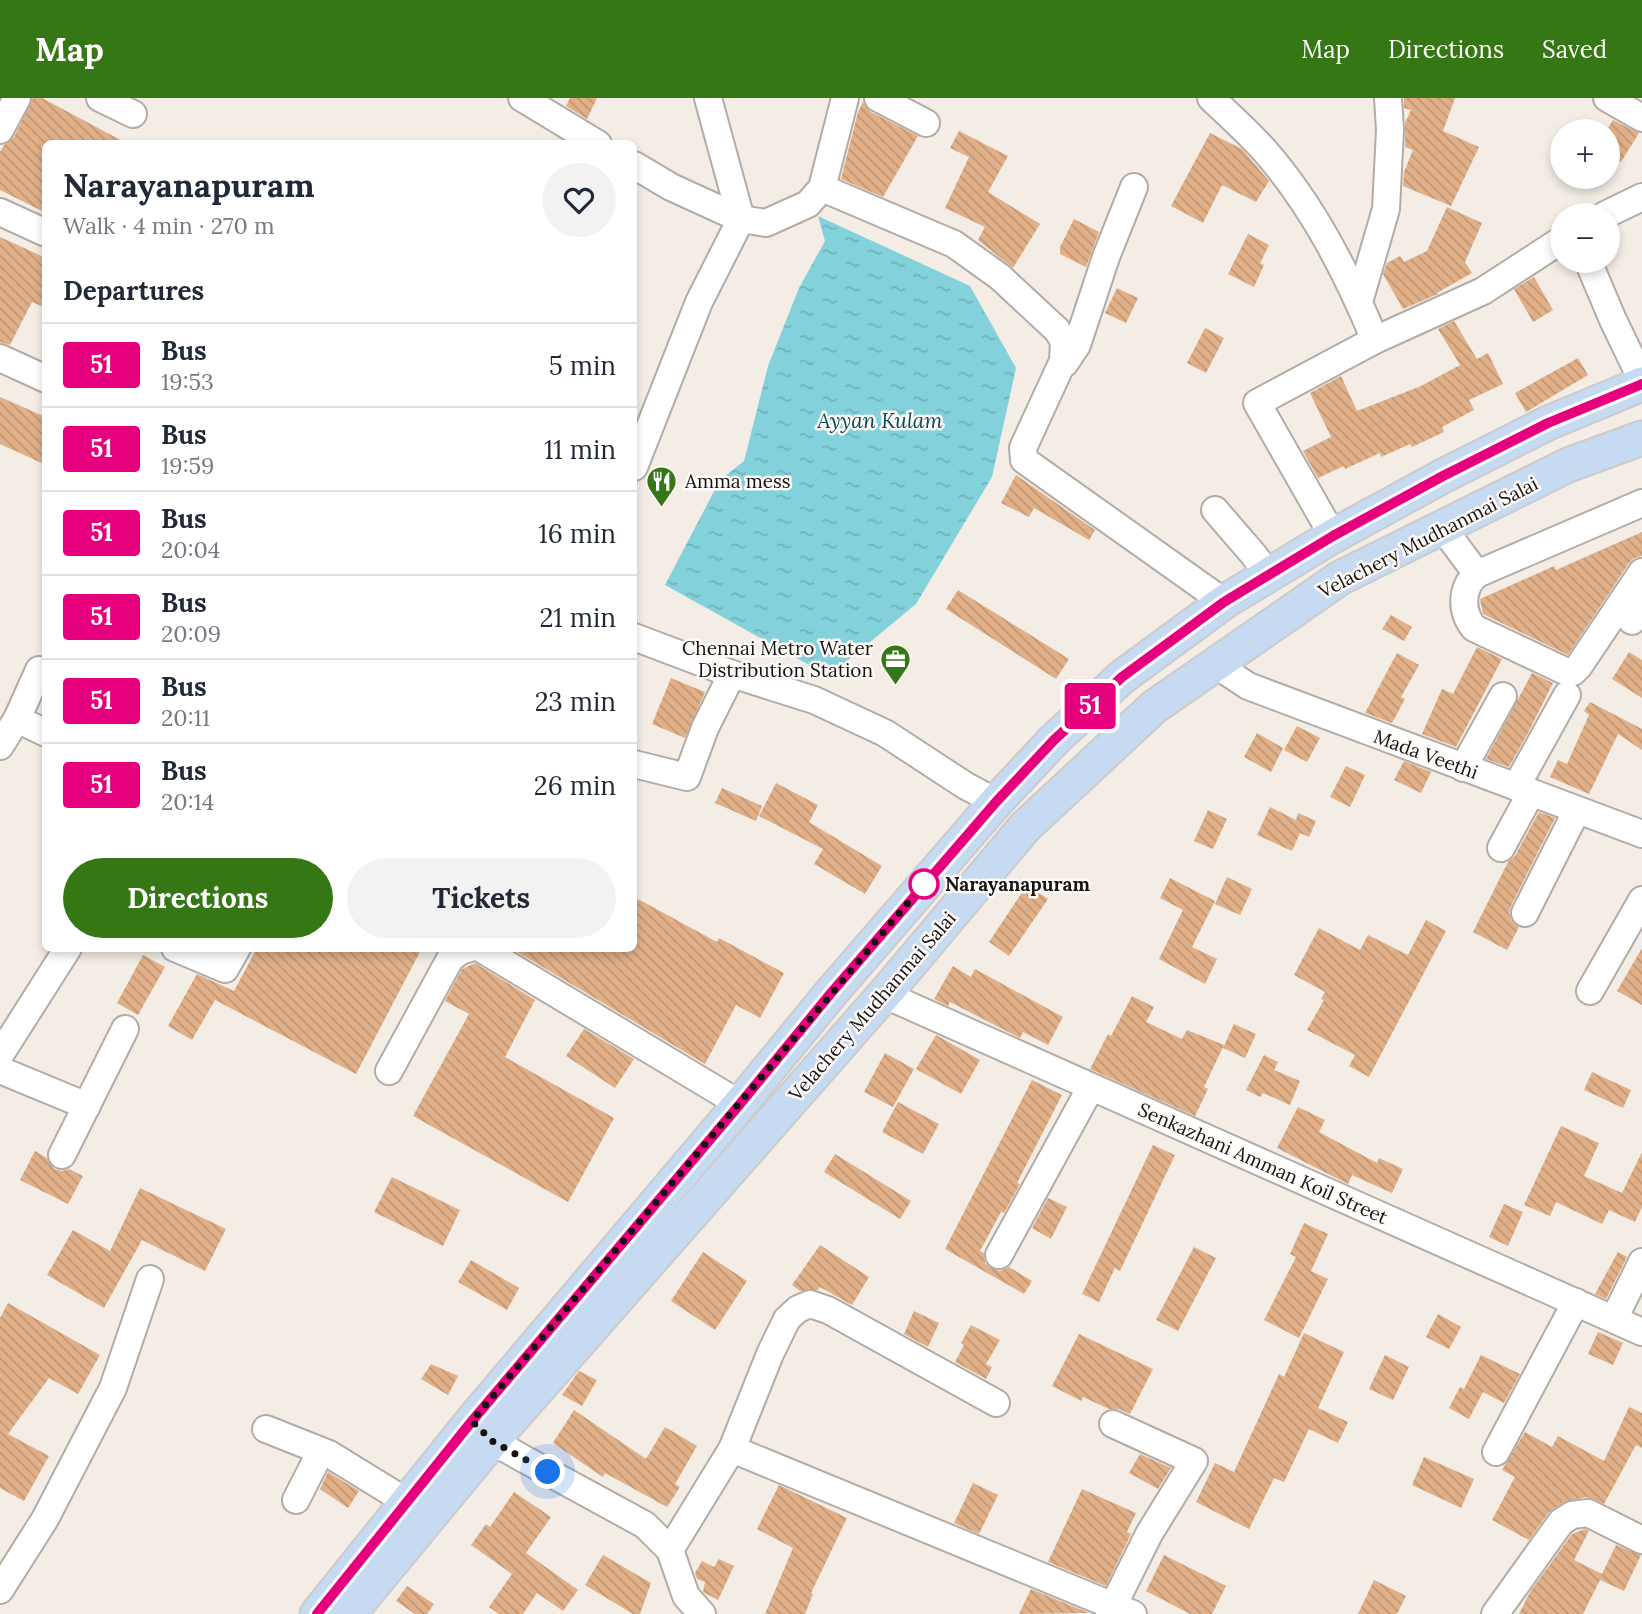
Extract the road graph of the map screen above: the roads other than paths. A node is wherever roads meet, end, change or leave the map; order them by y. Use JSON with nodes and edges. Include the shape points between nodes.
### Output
{"nodes":[{"id":1,"x":17,"y":98,"type":"edge"},
{"id":2,"x":100,"y":98,"type":"edge"},
{"id":3,"x":522,"y":98,"type":"edge"},
{"id":4,"x":708,"y":98,"type":"edge"},
{"id":5,"x":845,"y":98,"type":"edge"},
{"id":6,"x":878,"y":98,"type":"edge"},
{"id":7,"x":1211,"y":98,"type":"edge"},
{"id":8,"x":1388,"y":98,"type":"edge"},
{"id":9,"x":1607,"y":98,"type":"edge"},
{"id":10,"x":134,"y":114,"type":"dead end"},
{"id":11,"x":1642,"y":118,"type":"edge"},
{"id":12,"x":926,"y":123,"type":"dead end"},
{"id":13,"x":0,"y":130,"type":"edge"},
{"id":14,"x":591,"y":140,"type":"edge"},
{"id":15,"x":637,"y":167,"type":"edge"},
{"id":16,"x":822,"y":187,"type":"junction"},
{"id":17,"x":1134,"y":187,"type":"dead end"},
{"id":18,"x":1642,"y":197,"type":"edge"},
{"id":19,"x":1620,"y":208,"type":"edge"},
{"id":20,"x":0,"y":212,"type":"edge"},
{"id":21,"x":741,"y":219,"type":"junction"},
{"id":22,"x":42,"y":231,"type":"edge"},
{"id":23,"x":1550,"y":247,"type":"edge"},
{"id":24,"x":1593,"y":273,"type":"edge"},
{"id":25,"x":1359,"y":302,"type":"junction"},
{"id":26,"x":1376,"y":340,"type":"junction"},
{"id":27,"x":0,"y":358,"type":"edge"},
{"id":28,"x":1059,"y":370,"type":"junction"},
{"id":29,"x":42,"y":377,"type":"edge"},
{"id":30,"x":1642,"y":382,"type":"edge"},
{"id":31,"x":1642,"y":438,"type":"edge"},
{"id":32,"x":637,"y":459,"type":"edge"},
{"id":33,"x":1642,"y":503,"type":"edge"},
{"id":34,"x":1214,"y":510,"type":"dead end"},
{"id":35,"x":1442,"y":527,"type":"junction"},
{"id":36,"x":1333,"y":536,"type":"junction"},
{"id":37,"x":1642,"y":572,"type":"edge"},
{"id":38,"x":1477,"y":574,"type":"junction"},
{"id":39,"x":1269,"y":575,"type":"junction"},
{"id":40,"x":1224,"y":602,"type":"junction"},
{"id":41,"x":637,"y":638,"type":"edge"},
{"id":42,"x":1215,"y":664,"type":"junction"},
{"id":43,"x":39,"y":670,"type":"dead end"},
{"id":44,"x":733,"y":674,"type":"junction"},
{"id":45,"x":1567,"y":695,"type":"dead end"},
{"id":46,"x":1503,"y":696,"type":"dead end"},
{"id":47,"x":17,"y":719,"type":"junction"},
{"id":48,"x":42,"y":731,"type":"edge"},
{"id":49,"x":0,"y":746,"type":"edge"},
{"id":50,"x":637,"y":765,"type":"edge"},
{"id":51,"x":1463,"y":768,"type":"junction"},
{"id":52,"x":1523,"y":790,"type":"junction"},
{"id":53,"x":996,"y":802,"type":"junction"},
{"id":54,"x":1577,"y":810,"type":"junction"},
{"id":55,"x":1642,"y":834,"type":"edge"},
{"id":56,"x":1501,"y":848,"type":"dead end"},
{"id":57,"x":1642,"y":900,"type":"edge"},
{"id":58,"x":1525,"y":913,"type":"dead end"},
{"id":59,"x":65,"y":952,"type":"edge"},
{"id":60,"x":185,"y":952,"type":"edge"},
{"id":61,"x":235,"y":952,"type":"edge"},
{"id":62,"x":459,"y":952,"type":"edge"},
{"id":63,"x":487,"y":952,"type":"edge"},
{"id":64,"x":888,"y":990,"type":"junction"},
{"id":65,"x":1590,"y":991,"type":"dead end"},
{"id":66,"x":125,"y":1029,"type":"dead end"},
{"id":67,"x":0,"y":1055,"type":"edge"},
{"id":68,"x":0,"y":1070,"type":"edge"},
{"id":69,"x":389,"y":1071,"type":"dead end"},
{"id":70,"x":1091,"y":1087,"type":"junction"},
{"id":71,"x":740,"y":1104,"type":"junction"},
{"id":72,"x":87,"y":1106,"type":"junction"},
{"id":73,"x":62,"y":1155,"type":"dead end"},
{"id":74,"x":999,"y":1255,"type":"dead end"},
{"id":75,"x":1642,"y":1262,"type":"edge"},
{"id":76,"x":150,"y":1279,"type":"dead end"},
{"id":77,"x":1576,"y":1302,"type":"junction"},
{"id":78,"x":1614,"y":1318,"type":"junction"},
{"id":79,"x":1642,"y":1332,"type":"edge"},
{"id":80,"x":996,"y":1403,"type":"dead end"},
{"id":81,"x":1112,"y":1424,"type":"dead end"},
{"id":82,"x":267,"y":1429,"type":"dead end"},
{"id":83,"x":482,"y":1431,"type":"junction"},
{"id":84,"x":732,"y":1450,"type":"junction"},
{"id":85,"x":321,"y":1451,"type":"junction"},
{"id":86,"x":1496,"y":1452,"type":"dead end"},
{"id":87,"x":296,"y":1500,"type":"dead end"},
{"id":88,"x":407,"y":1502,"type":"junction"},
{"id":89,"x":1642,"y":1540,"type":"edge"},
{"id":90,"x":670,"y":1550,"type":"junction"},
{"id":91,"x":0,"y":1590,"type":"edge"},
{"id":92,"x":1118,"y":1611,"type":"edge"},
{"id":93,"x":317,"y":1614,"type":"edge"},
{"id":94,"x":349,"y":1614,"type":"edge"},
{"id":95,"x":702,"y":1614,"type":"edge"},
{"id":96,"x":1495,"y":1614,"type":"edge"}],
"edges":[{"from":1,"to":13,"type":"street"},
{"from":2,"to":10,"type":"street"},
{"from":3,"to":14,"type":"street"},
{"from":4,"to":21,"type":"street"},
{"from":5,"to":16,"type":"street"},
{"from":6,"to":12,"type":"street"},
{"from":7,"to":25,"type":"street","via":[[1265,151],[1317,220]]},
{"from":8,"to":25,"type":"street","via":[[1386,209]]},
{"from":9,"to":11,"type":"street"},
{"from":15,"to":21,"type":"street"},
{"from":16,"to":21,"type":"street","via":[[808,204],[785,217],[766,223]]},
{"from":16,"to":28,"type":"street","via":[[954,244],[1000,277],[1064,341]]},
{"from":17,"to":28,"type":"street","via":[[1077,345]]},
{"from":18,"to":19,"type":"street"},
{"from":20,"to":22,"type":"street"},
{"from":21,"to":32,"type":"street","via":[[699,302]]},
{"from":23,"to":26,"type":"street","via":[[1483,291]]},
{"from":24,"to":30,"type":"street"},
{"from":25,"to":26,"type":"street"},
{"from":26,"to":36,"type":"street","via":[[1257,403]]},
{"from":27,"to":29,"type":"street"},
{"from":28,"to":40,"type":"street","via":[[1023,447],[1024,460]]},
{"from":30,"to":36,"type":"main road","name":"Velachery Mudhanmai Salai","via":[[1548,423]]},
{"from":31,"to":35,"type":"main road","name":"Velachery Mudhanmai Salai","via":[[1568,465]]},
{"from":33,"to":38,"type":"street"},
{"from":34,"to":39,"type":"street"},
{"from":35,"to":38,"type":"street"},
{"from":35,"to":42,"type":"main road","name":"Velachery Mudhanmai Salai","via":[[1340,578]]},
{"from":36,"to":39,"type":"main road","name":"Velachery Mudhanmai Salai"},
{"from":37,"to":38,"type":"street","via":[[1579,666],[1567,673],[1474,628],[1464,611],[1466,588]]},
{"from":39,"to":40,"type":"main road","name":"Velachery Mudhanmai Salai"},
{"from":40,"to":53,"type":"main road","name":"Velachery Mudhanmai Salai","via":[[1122,677]]},
{"from":41,"to":44,"type":"street"},
{"from":42,"to":51,"type":"street","name":"Mada Veethi","via":[[1248,686]]},
{"from":42,"to":64,"type":"main road","name":"Velachery Mudhanmai Salai","via":[[1154,707],[1025,827]]},
{"from":43,"to":47,"type":"street"},
{"from":44,"to":50,"type":"street","via":[[705,728],[687,777]]},
{"from":44,"to":53,"type":"street","via":[[814,700],[885,733]]},
{"from":45,"to":52,"type":"street"},
{"from":46,"to":51,"type":"street"},
{"from":47,"to":48,"type":"street"},
{"from":47,"to":49,"type":"street"},
{"from":51,"to":52,"type":"street","name":"Mada Veethi"},
{"from":52,"to":54,"type":"street","name":"Mada Veethi"},
{"from":52,"to":56,"type":"street"},
{"from":53,"to":71,"type":"main road","name":"Velachery Mudhanmai Salai"},
{"from":54,"to":55,"type":"street","name":"Mada Veethi"},
{"from":54,"to":58,"type":"street"},
{"from":57,"to":65,"type":"street"},
{"from":59,"to":67,"type":"street"},
{"from":60,"to":61,"type":"street","via":[[225,969]]},
{"from":62,"to":69,"type":"street","via":[[450,959]]},
{"from":63,"to":71,"type":"street"},
{"from":64,"to":70,"type":"street","name":"Senkazhani Amman Koil Street","via":[[892,998]]},
{"from":64,"to":83,"type":"main road","name":"Velachery Mudhanmai Salai"},
{"from":66,"to":72,"type":"street"},
{"from":68,"to":72,"type":"street"},
{"from":70,"to":74,"type":"street"},
{"from":70,"to":77,"type":"street","name":"Senkazhani Amman Koil Street"},
{"from":71,"to":83,"type":"main road","name":"Velachery Mudhanmai Salai"},
{"from":72,"to":73,"type":"street"},
{"from":75,"to":78,"type":"street"},
{"from":76,"to":91,"type":"street","via":[[113,1388],[45,1519]]},
{"from":77,"to":78,"type":"street","name":"Senkazhani Amman Koil Street"},
{"from":77,"to":86,"type":"street"},
{"from":78,"to":79,"type":"street","name":"Senkazhani Amman Koil Street"},
{"from":80,"to":84,"type":"street","via":[[810,1304],[788,1319]]},
{"from":81,"to":92,"type":"street","via":[[1194,1461],[1149,1534]]},
{"from":82,"to":85,"type":"street"},
{"from":83,"to":88,"type":"main road","name":"Velachery Mudhanmai Salai"},
{"from":83,"to":90,"type":"street","via":[[645,1525]]},
{"from":83,"to":94,"type":"main road","name":"Velachery Mudhanmai Salai"},
{"from":84,"to":90,"type":"street"},
{"from":84,"to":92,"type":"street"},
{"from":85,"to":87,"type":"street"},
{"from":85,"to":88,"type":"street"},
{"from":88,"to":93,"type":"main road","name":"Velachery Mudhanmai Salai"},
{"from":89,"to":96,"type":"street","via":[[1588,1513],[1572,1515],[1561,1522]]},
{"from":90,"to":95,"type":"street","via":[[686,1596]]}]}
